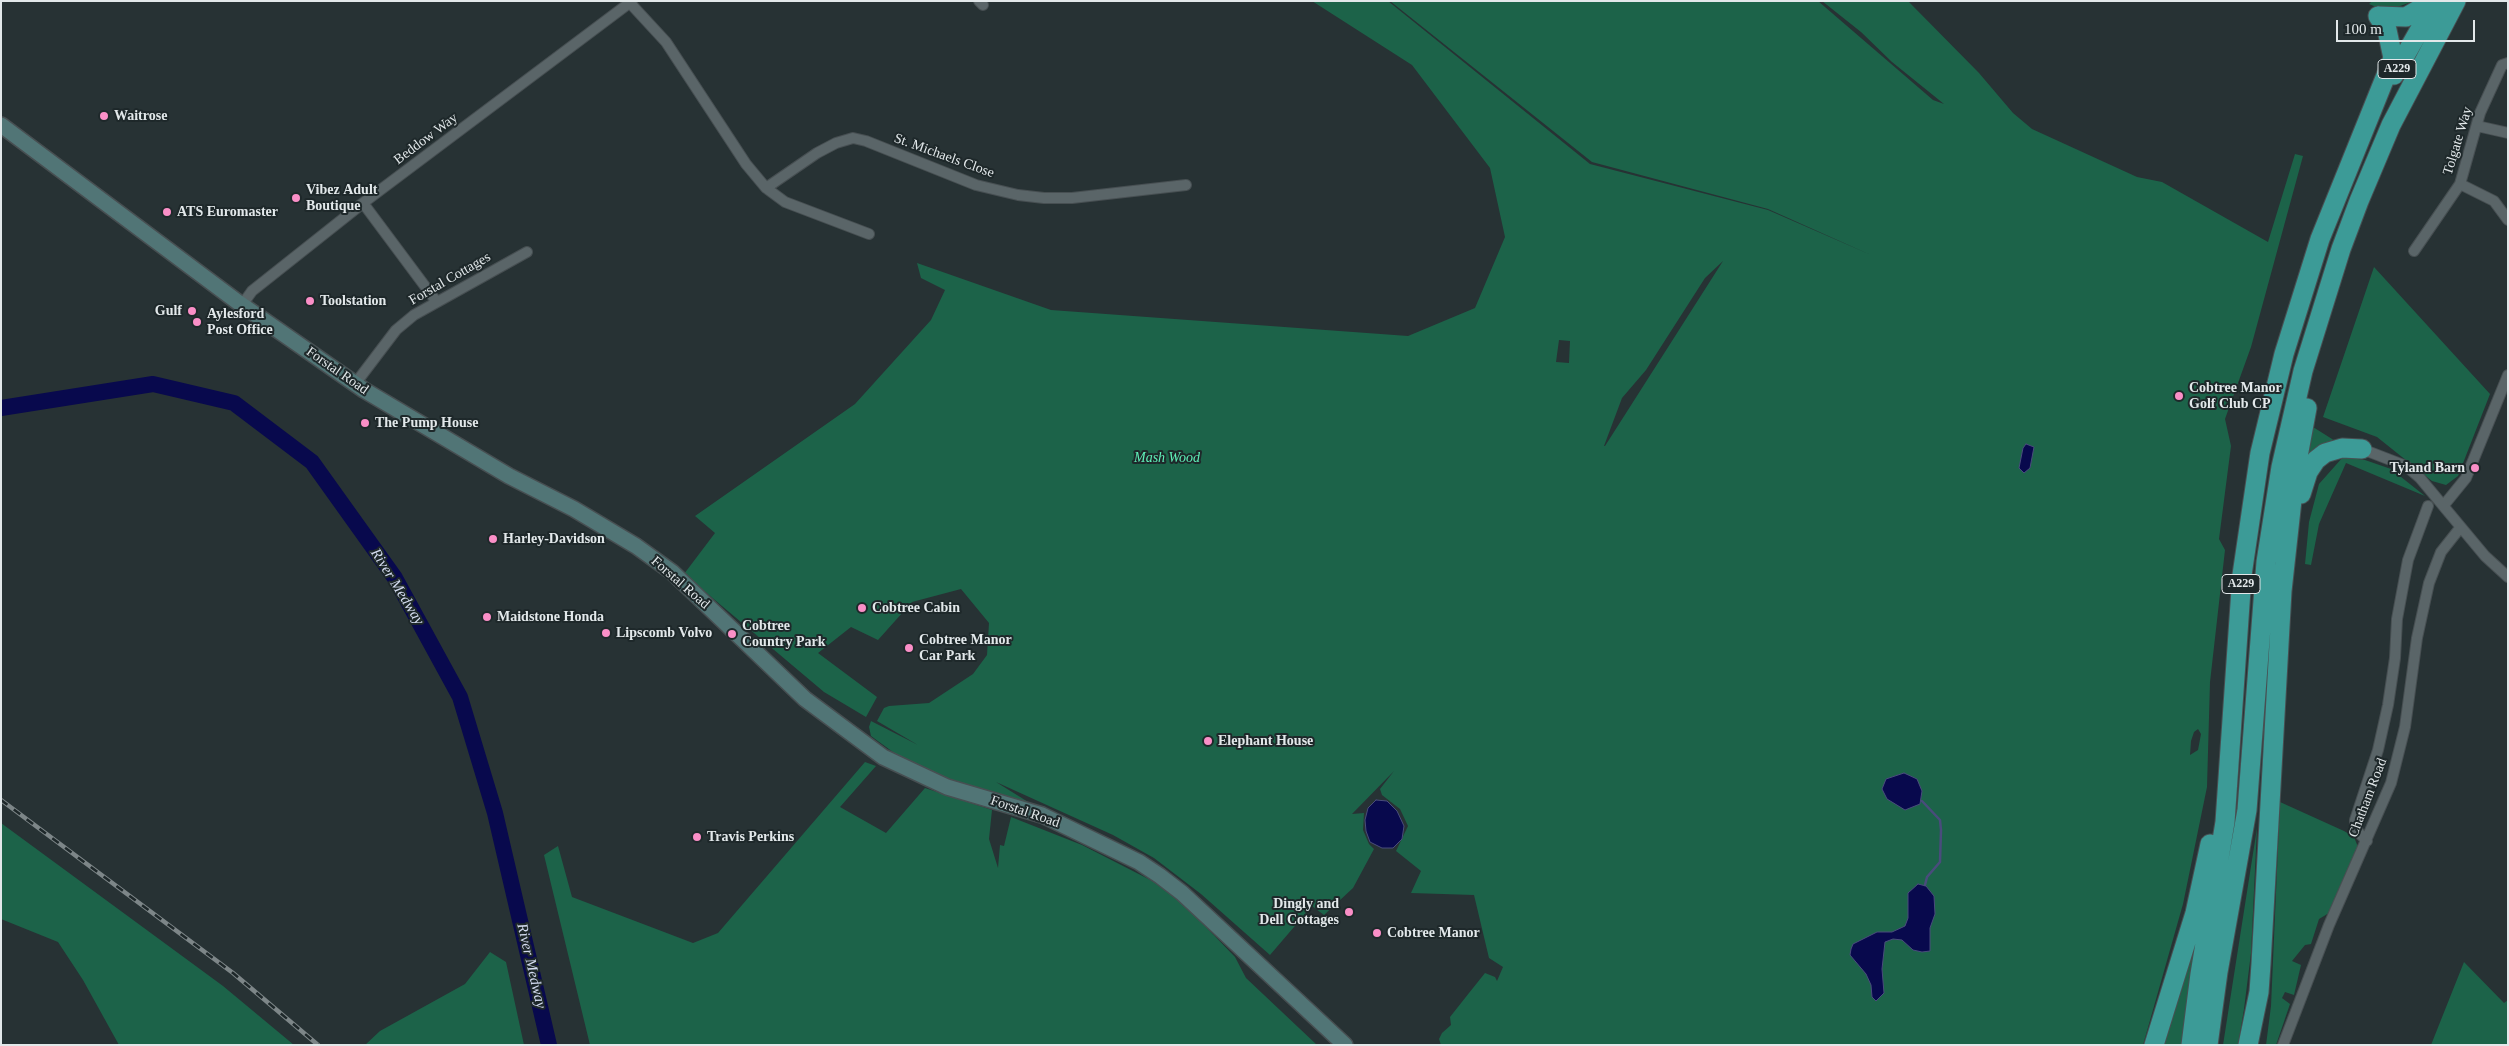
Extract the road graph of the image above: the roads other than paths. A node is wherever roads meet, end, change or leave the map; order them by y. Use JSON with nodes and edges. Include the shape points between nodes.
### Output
{"nodes":[{"id":1,"x":2426,"y":1,"type":"edge"},
{"id":2,"x":2436,"y":1,"type":"edge"},
{"id":3,"x":2456,"y":1,"type":"edge"},
{"id":4,"x":631,"y":2,"type":"edge"},
{"id":5,"x":2508,"y":63,"type":"edge"},
{"id":6,"x":1,"y":125,"type":"edge"},
{"id":7,"x":2476,"y":126,"type":"junction"},
{"id":8,"x":2508,"y":133,"type":"edge"},
{"id":9,"x":2361,"y":138,"type":"junction"},
{"id":10,"x":2460,"y":184,"type":"junction"},
{"id":11,"x":1186,"y":186,"type":"dead end"},
{"id":12,"x":766,"y":188,"type":"junction"},
{"id":13,"x":363,"y":203,"type":"junction"},
{"id":14,"x":2508,"y":220,"type":"edge"},
{"id":15,"x":869,"y":234,"type":"dead end"},
{"id":16,"x":2414,"y":251,"type":"dead end"},
{"id":17,"x":527,"y":252,"type":"dead end"},
{"id":18,"x":2330,"y":282,"type":"junction"},
{"id":19,"x":436,"y":301,"type":"junction"},
{"id":20,"x":242,"y":305,"type":"junction"},
{"id":21,"x":2508,"y":375,"type":"edge"},
{"id":22,"x":355,"y":384,"type":"junction"},
{"id":23,"x":2362,"y":449,"type":"joint"},
{"id":24,"x":2444,"y":505,"type":"junction"},
{"id":25,"x":2428,"y":506,"type":"dead end"},
{"id":26,"x":2248,"y":526,"type":"junction"},
{"id":27,"x":2460,"y":528,"type":"junction"},
{"id":28,"x":2508,"y":577,"type":"edge"},
{"id":29,"x":2282,"y":591,"type":"junction"},
{"id":30,"x":2229,"y":760,"type":"junction"},
{"id":31,"x":2213,"y":829,"type":"junction"},
{"id":32,"x":2367,"y":841,"type":"junction"},
{"id":33,"x":2258,"y":992,"type":"junction"},
{"id":34,"x":1345,"y":1045,"type":"edge"},
{"id":35,"x":2154,"y":1045,"type":"edge"},
{"id":36,"x":2191,"y":1045,"type":"edge"},
{"id":37,"x":2208,"y":1045,"type":"edge"},
{"id":38,"x":2248,"y":1045,"type":"edge"},
{"id":39,"x":2259,"y":1045,"type":"edge"},
{"id":40,"x":2283,"y":1045,"type":"edge"}],
"edges":[{"from":1,"to":9,"type":"highway","via":[[2406,18],[2378,16],[2387,30],[2393,58]]},
{"from":2,"to":9,"type":"highway","number":"A229"},
{"from":3,"to":18,"type":"highway","number":"A229","via":[[2391,125]]},
{"from":4,"to":12,"type":"street","via":[[666,42],[746,164]]},
{"from":4,"to":13,"type":"street","name":"Beddow Way"},
{"from":5,"to":7,"type":"street","name":"Tolgate Way","via":[[2502,65]]},
{"from":6,"to":20,"type":"street","name":"Forstal Road"},
{"from":7,"to":8,"type":"street"},
{"from":7,"to":10,"type":"street","name":"Tolgate Way"},
{"from":9,"to":26,"type":"highway","number":"A229","via":[[2320,239],[2284,354],[2260,453]]},
{"from":10,"to":14,"type":"street","via":[[2494,201]]},
{"from":10,"to":16,"type":"street","name":"Tolgate Way"},
{"from":11,"to":12,"type":"street","name":"St. Michaels Close","via":[[1072,198],[1027,196],[976,185],[853,138],[817,153]]},
{"from":12,"to":15,"type":"street","via":[[785,202]]},
{"from":13,"to":19,"type":"street"},
{"from":13,"to":20,"type":"street","name":"Beddow Way","via":[[252,291]]},
{"from":17,"to":19,"type":"street","name":"Forstal Cottages"},
{"from":18,"to":29,"type":"highway","via":[[2295,473]]},
{"from":18,"to":37,"type":"highway","number":"A229","via":[[2303,371],[2277,492],[2261,607],[2247,810]]},
{"from":19,"to":22,"type":"street","name":"Forstal Cottages","via":[[396,330]]},
{"from":20,"to":22,"type":"street","name":"Forstal Road"},
{"from":21,"to":24,"type":"street","via":[[2466,478]]},
{"from":22,"to":34,"type":"street","name":"Forstal Road","via":[[509,476],[636,546],[672,572],[805,699],[882,757],[947,787],[1042,815],[1139,862],[1160,876]]},
{"from":23,"to":24,"type":"street","via":[[2406,466],[2432,489]]},
{"from":23,"to":29,"type":"highway","via":[[2342,448],[2325,454],[2308,472]]},
{"from":24,"to":27,"type":"street"},
{"from":25,"to":32,"type":"street","via":[[2408,560],[2378,750],[2355,820],[2359,833]]},
{"from":26,"to":30,"type":"highway","number":"A229","via":[[2238,613]]},
{"from":26,"to":31,"type":"highway","via":[[2232,575],[2225,623]]},
{"from":27,"to":28,"type":"street"},
{"from":27,"to":32,"type":"street","name":"Chatham Road","via":[[2441,552],[2429,583],[2417,638],[2413,684],[2399,759]]},
{"from":29,"to":33,"type":"highway"},
{"from":30,"to":31,"type":"highway"},
{"from":30,"to":36,"type":"highway","number":"A229","via":[[2222,847]]},
{"from":31,"to":35,"type":"highway","via":[[2195,913]]},
{"from":32,"to":40,"type":"street","name":"Chatham Road"},
{"from":33,"to":38,"type":"highway"},
{"from":33,"to":39,"type":"highway"}]}
